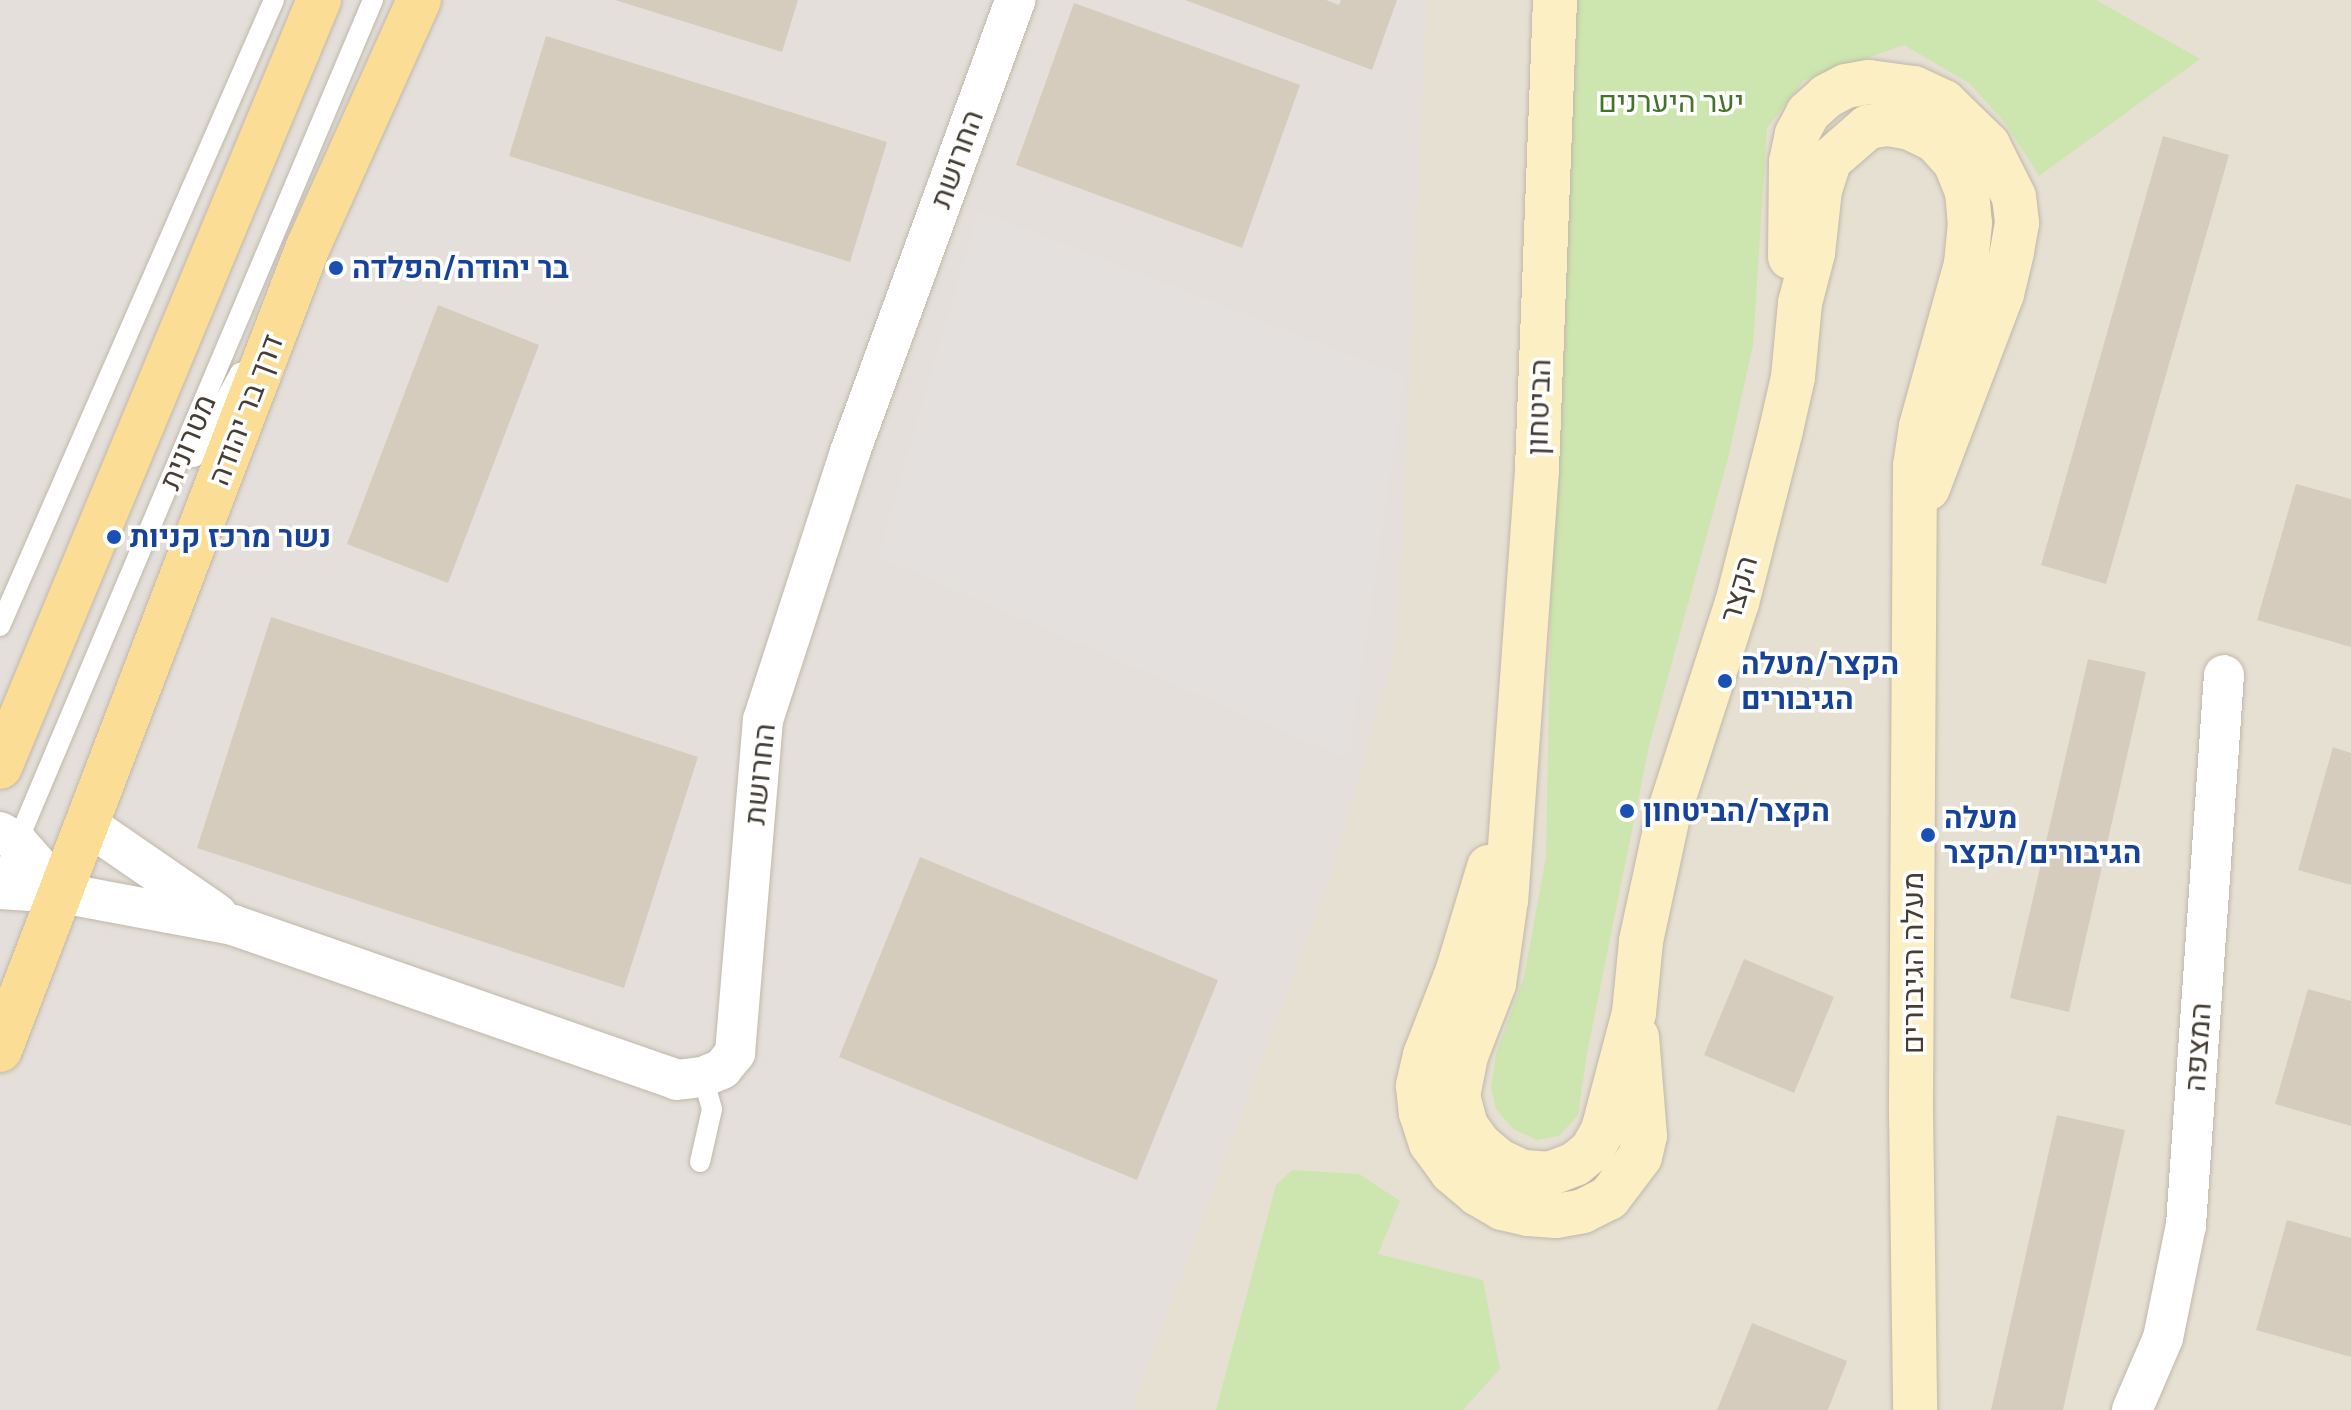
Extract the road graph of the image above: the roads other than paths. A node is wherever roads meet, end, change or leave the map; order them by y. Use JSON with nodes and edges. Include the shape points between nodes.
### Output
{"nodes":[{"id":1,"x":274,"y":0,"type":"edge"},
{"id":2,"x":319,"y":0,"type":"edge"},
{"id":3,"x":373,"y":0,"type":"edge"},
{"id":4,"x":419,"y":0,"type":"edge"},
{"id":5,"x":1015,"y":0,"type":"edge"},
{"id":6,"x":1555,"y":0,"type":"edge"},
{"id":7,"x":1884,"y":103,"type":"joint"},
{"id":8,"x":308,"y":247,"type":"junction"},
{"id":9,"x":141,"y":556,"type":"junction"},
{"id":10,"x":0,"y":626,"type":"edge"},
{"id":11,"x":2224,"y":675,"type":"dead end"},
{"id":12,"x":0,"y":767,"type":"edge"},
{"id":13,"x":88,"y":825,"type":"junction"},
{"id":14,"x":9,"y":837,"type":"edge"},
{"id":15,"x":0,"y":883,"type":"edge"},
{"id":16,"x":0,"y":889,"type":"edge"},
{"id":17,"x":62,"y":893,"type":"junction"},
{"id":18,"x":233,"y":925,"type":"junction"},
{"id":19,"x":0,"y":1050,"type":"edge"},
{"id":20,"x":703,"y":1077,"type":"junction"},
{"id":21,"x":700,"y":1162,"type":"dead end"},
{"id":22,"x":1513,"y":1190,"type":"joint"},
{"id":23,"x":1915,"y":1410,"type":"edge"},
{"id":24,"x":2132,"y":1410,"type":"edge"}],
"edges":[{"from":1,"to":10,"type":"lane"},
{"from":2,"to":12,"type":"main road"},
{"from":3,"to":9,"type":"lane","name":"מטרונית"},
{"from":4,"to":8,"type":"main road","name":"דרך בר יהודה"},
{"from":5,"to":20,"type":"street","name":"החרושת","via":[[850,452],[763,720],[735,1053],[722,1069]]},
{"from":6,"to":22,"type":"street","name":"הביטחון","via":[[1537,470],[1513,813],[1486,873],[1418,1086],[1431,1143],[1452,1172],[1478,1194]]},
{"from":7,"to":22,"type":"street","name":"הקצר","via":[[1846,86],[1808,113],[1797,134],[1788,197],[1790,270],[1800,303],[1793,377],[1764,502],[1651,885],[1634,1013],[1643,1073],[1645,1136],[1640,1157],[1609,1198],[1583,1211],[1556,1216]]},
{"from":7,"to":23,"type":"street","name":"מעלה הגיבורים","via":[[1910,128],[1935,140],[1955,162],[1967,191],[1970,223],[1966,264],[1915,466]]},
{"from":8,"to":9,"type":"lane"},
{"from":8,"to":13,"type":"main road","name":"דרך בר יהודה"},
{"from":9,"to":14,"type":"lane","name":"מטרונית"},
{"from":11,"to":24,"type":"street","name":"המצפה","via":[[2186,1225],[2163,1338]]},
{"from":13,"to":17,"type":"main road","name":"דרך בר יהודה"},
{"from":13,"to":18,"type":"street"},
{"from":14,"to":15,"type":"lane","name":"מטרונית"},
{"from":14,"to":17,"type":"street"},
{"from":16,"to":17,"type":"street"},
{"from":17,"to":18,"type":"street"},
{"from":17,"to":19,"type":"main road","name":"דרך בר יהודה"},
{"from":18,"to":20,"type":"street","via":[[677,1080]]},
{"from":20,"to":21,"type":"lane","via":[[712,1109]]}]}
